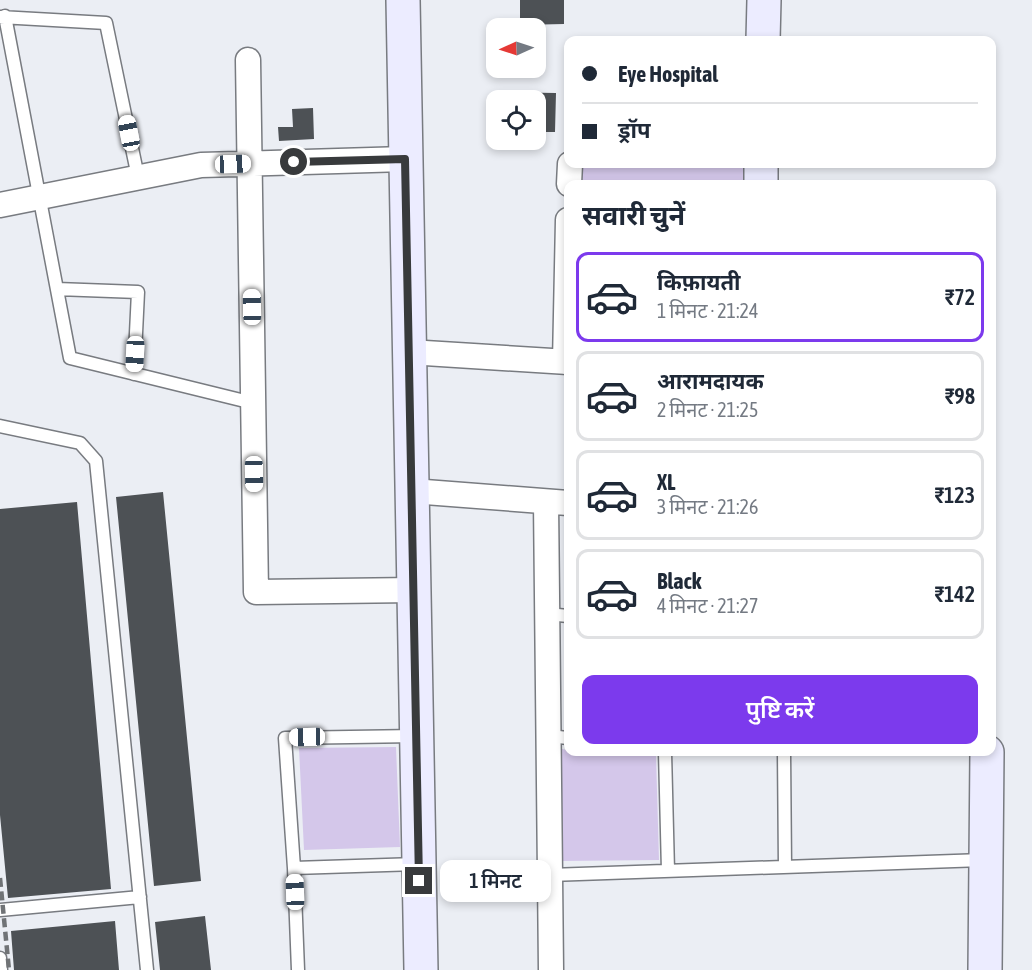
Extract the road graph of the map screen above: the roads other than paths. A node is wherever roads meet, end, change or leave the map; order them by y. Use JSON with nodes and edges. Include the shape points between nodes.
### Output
{"nodes":[{"id":1,"x":403,"y":0,"type":"edge"},
{"id":2,"x":764,"y":0,"type":"edge"},
{"id":3,"x":2,"y":16,"type":"edge"},
{"id":4,"x":763,"y":36,"type":"edge"},
{"id":5,"x":248,"y":60,"type":"dead end"},
{"id":6,"x":405,"y":159,"type":"junction"},
{"id":7,"x":249,"y":163,"type":"junction"},
{"id":8,"x":138,"y":177,"type":"junction"},
{"id":9,"x":39,"y":197,"type":"junction"},
{"id":10,"x":0,"y":205,"type":"edge"},
{"id":11,"x":57,"y":289,"type":"junction"},
{"id":12,"x":409,"y":352,"type":"junction"},
{"id":13,"x":564,"y":362,"type":"edge"},
{"id":14,"x":134,"y":374,"type":"junction"},
{"id":15,"x":253,"y":403,"type":"junction"},
{"id":16,"x":0,"y":426,"type":"edge"},
{"id":17,"x":412,"y":491,"type":"junction"},
{"id":18,"x":557,"y":502,"type":"edge"},
{"id":19,"x":414,"y":590,"type":"junction"},
{"id":20,"x":558,"y":615,"type":"edge"},
{"id":21,"x":416,"y":736,"type":"junction"},
{"id":22,"x":558,"y":737,"type":"edge"},
{"id":23,"x":665,"y":756,"type":"edge"},
{"id":24,"x":784,"y":756,"type":"edge"},
{"id":25,"x":987,"y":756,"type":"edge"},
{"id":26,"x":986,"y":860,"type":"junction"},
{"id":27,"x":418,"y":864,"type":"junction"},
{"id":28,"x":294,"y":867,"type":"junction"},
{"id":29,"x":785,"y":867,"type":"junction"},
{"id":30,"x":668,"y":871,"type":"junction"},
{"id":31,"x":550,"y":875,"type":"junction"},
{"id":32,"x":140,"y":897,"type":"junction"},
{"id":33,"x":0,"y":910,"type":"edge"},
{"id":34,"x":0,"y":958,"type":"edge"},
{"id":35,"x":1,"y":970,"type":"edge"},
{"id":36,"x":147,"y":970,"type":"edge"},
{"id":37,"x":298,"y":970,"type":"edge"},
{"id":38,"x":421,"y":970,"type":"edge"},
{"id":39,"x":551,"y":970,"type":"edge"},
{"id":40,"x":985,"y":970,"type":"edge"}],
"edges":[{"from":1,"to":6,"type":"street"},
{"from":2,"to":4,"type":"street"},
{"from":3,"to":8,"type":"lane","via":[[106,23]]},
{"from":3,"to":9,"type":"lane"},
{"from":5,"to":7,"type":"street"},
{"from":6,"to":7,"type":"street"},
{"from":6,"to":12,"type":"street"},
{"from":7,"to":8,"type":"street","via":[[201,165]]},
{"from":7,"to":15,"type":"street"},
{"from":8,"to":9,"type":"street"},
{"from":9,"to":10,"type":"street"},
{"from":9,"to":11,"type":"lane"},
{"from":11,"to":14,"type":"lane","via":[[70,358]]},
{"from":11,"to":14,"type":"lane","via":[[138,292]]},
{"from":12,"to":13,"type":"street"},
{"from":12,"to":17,"type":"street"},
{"from":14,"to":15,"type":"lane"},
{"from":15,"to":19,"type":"street","via":[[256,592]]},
{"from":16,"to":32,"type":"lane","via":[[80,443],[96,462]]},
{"from":17,"to":18,"type":"street"},
{"from":17,"to":19,"type":"street"},
{"from":18,"to":20,"type":"street"},
{"from":19,"to":21,"type":"street"},
{"from":20,"to":22,"type":"street"},
{"from":21,"to":27,"type":"street"},
{"from":21,"to":28,"type":"lane","via":[[285,738]]},
{"from":22,"to":31,"type":"street"},
{"from":23,"to":30,"type":"lane"},
{"from":24,"to":29,"type":"lane"},
{"from":25,"to":26,"type":"street"},
{"from":26,"to":29,"type":"lane"},
{"from":26,"to":40,"type":"street"},
{"from":27,"to":28,"type":"lane"},
{"from":27,"to":38,"type":"street"},
{"from":28,"to":37,"type":"lane"},
{"from":29,"to":30,"type":"lane"},
{"from":30,"to":31,"type":"lane"},
{"from":31,"to":39,"type":"street"},
{"from":32,"to":33,"type":"lane"},
{"from":32,"to":36,"type":"lane"},
{"from":34,"to":35,"type":"lane"}]}
